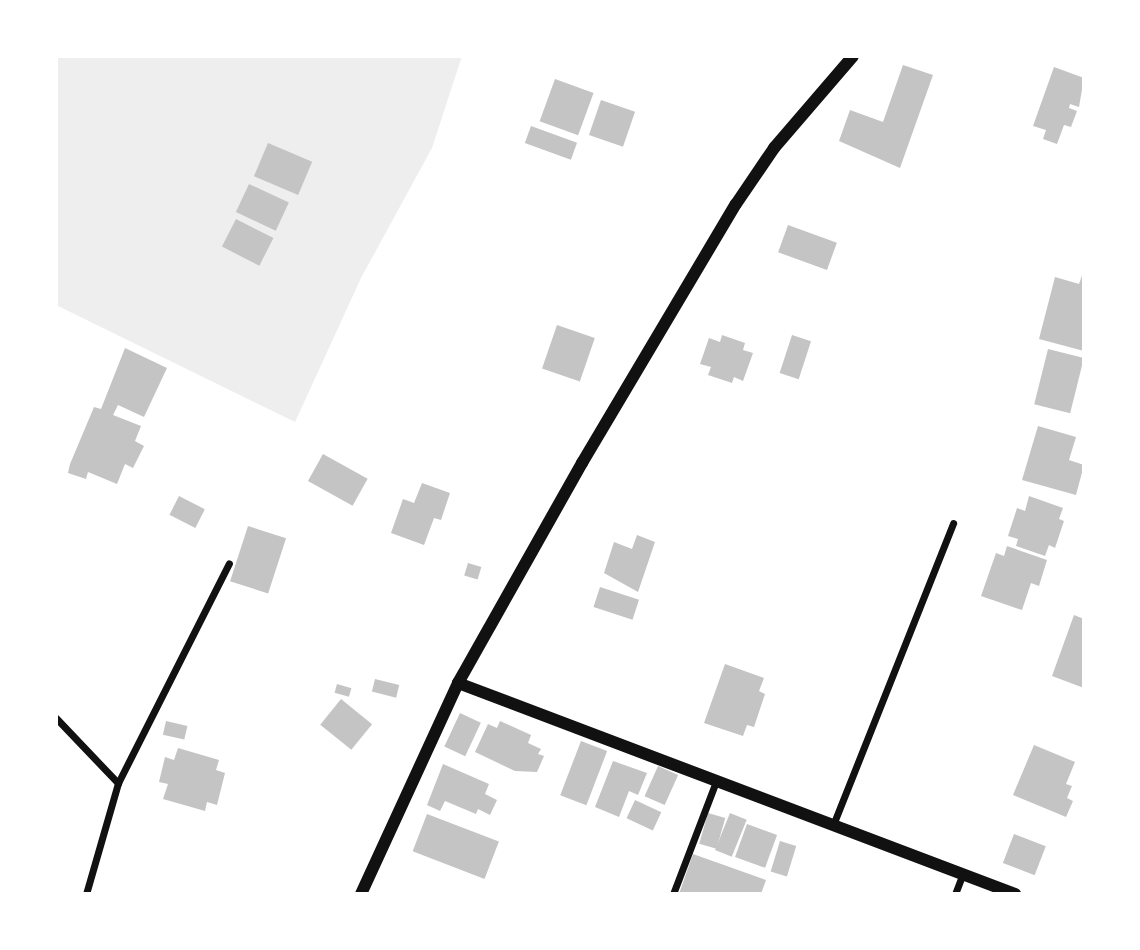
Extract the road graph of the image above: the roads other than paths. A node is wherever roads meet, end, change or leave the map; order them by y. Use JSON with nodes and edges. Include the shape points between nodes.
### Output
{"nodes":[{"id":1,"x":853,"y":56,"type":"edge"},
{"id":2,"x":953,"y":523,"type":"dead end"},
{"id":3,"x":229,"y":563,"type":"dead end"},
{"id":4,"x":458,"y":683,"type":"junction"},
{"id":5,"x":56,"y":718,"type":"edge"},
{"id":6,"x":718,"y":778,"type":"junction"},
{"id":7,"x":118,"y":783,"type":"junction"},
{"id":8,"x":833,"y":825,"type":"junction"},
{"id":9,"x":962,"y":876,"type":"junction"},
{"id":10,"x":86,"y":894,"type":"edge"},
{"id":11,"x":361,"y":894,"type":"edge"},
{"id":12,"x":673,"y":894,"type":"edge"},
{"id":13,"x":955,"y":894,"type":"edge"},
{"id":14,"x":1015,"y":894,"type":"edge"}],
"edges":[{"from":1,"to":4,"type":"street","via":[[774,148],[736,204]]},
{"from":2,"to":8,"type":"street"},
{"from":3,"to":7,"type":"street"},
{"from":4,"to":6,"type":"street"},
{"from":4,"to":11,"type":"street"},
{"from":5,"to":7,"type":"street"},
{"from":6,"to":8,"type":"street"},
{"from":6,"to":12,"type":"street"},
{"from":7,"to":10,"type":"street"},
{"from":8,"to":9,"type":"street"},
{"from":9,"to":13,"type":"street"},
{"from":9,"to":14,"type":"street"}]}
